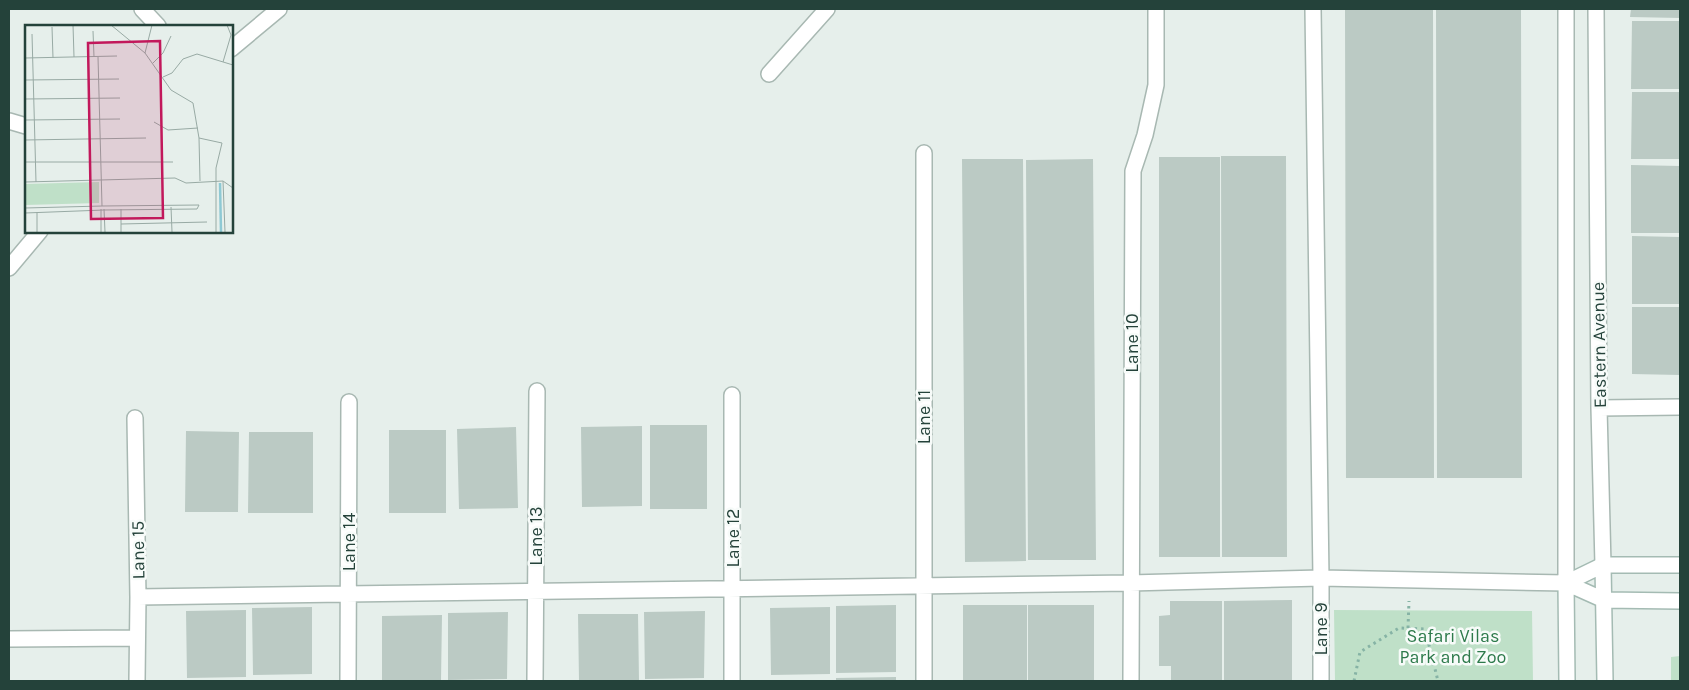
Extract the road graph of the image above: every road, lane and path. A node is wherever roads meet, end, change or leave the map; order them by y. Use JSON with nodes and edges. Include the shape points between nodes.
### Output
{"nodes":[{"id":1,"x":142,"y":9,"type":"edge"},
{"id":2,"x":279,"y":9,"type":"edge"},
{"id":3,"x":827,"y":9,"type":"edge"},
{"id":4,"x":1156,"y":9,"type":"edge"},
{"id":5,"x":1313,"y":9,"type":"edge"},
{"id":6,"x":1566,"y":9,"type":"edge"},
{"id":7,"x":1596,"y":9,"type":"edge"},
{"id":8,"x":157,"y":25,"type":"edge"},
{"id":9,"x":232,"y":48,"type":"edge"},
{"id":10,"x":769,"y":74,"type":"dead end"},
{"id":11,"x":9,"y":121,"type":"edge"},
{"id":12,"x":25,"y":126,"type":"edge"},
{"id":13,"x":924,"y":153,"type":"dead end"},
{"id":14,"x":39,"y":232,"type":"edge"},
{"id":15,"x":9,"y":268,"type":"edge"},
{"id":16,"x":536,"y":391,"type":"dead end"},
{"id":17,"x":732,"y":395,"type":"dead end"},
{"id":18,"x":348,"y":402,"type":"dead end"},
{"id":19,"x":1680,"y":407,"type":"edge"},
{"id":20,"x":1599,"y":408,"type":"junction"},
{"id":21,"x":135,"y":418,"type":"dead end"},
{"id":22,"x":1603,"y":565,"type":"junction"},
{"id":23,"x":1680,"y":565,"type":"edge"},
{"id":24,"x":1321,"y":578,"type":"junction"},
{"id":25,"x":1410,"y":580,"type":"junction"},
{"id":26,"x":1130,"y":583,"type":"junction"},
{"id":27,"x":1566,"y":584,"type":"junction"},
{"id":28,"x":924,"y":585,"type":"junction"},
{"id":29,"x":733,"y":588,"type":"junction"},
{"id":30,"x":535,"y":591,"type":"junction"},
{"id":31,"x":349,"y":594,"type":"junction"},
{"id":32,"x":138,"y":597,"type":"junction"},
{"id":33,"x":1604,"y":600,"type":"junction"},
{"id":34,"x":1680,"y":601,"type":"edge"},
{"id":35,"x":1408,"y":628,"type":"junction"},
{"id":36,"x":136,"y":638,"type":"junction"},
{"id":37,"x":9,"y":639,"type":"edge"},
{"id":38,"x":137,"y":681,"type":"edge"},
{"id":39,"x":348,"y":681,"type":"edge"},
{"id":40,"x":535,"y":681,"type":"edge"},
{"id":41,"x":732,"y":681,"type":"edge"},
{"id":42,"x":924,"y":681,"type":"edge"},
{"id":43,"x":1131,"y":681,"type":"edge"},
{"id":44,"x":1321,"y":681,"type":"edge"},
{"id":45,"x":1354,"y":681,"type":"edge"},
{"id":46,"x":1438,"y":681,"type":"edge"},
{"id":47,"x":1567,"y":681,"type":"edge"},
{"id":48,"x":1605,"y":681,"type":"edge"}],
"edges":[{"from":1,"to":8,"type":"street"},
{"from":2,"to":9,"type":"street"},
{"from":3,"to":10,"type":"street"},
{"from":4,"to":26,"type":"street","name":"Lane 10","via":[[1156,85],[1145,136],[1133,171]]},
{"from":5,"to":24,"type":"street","name":"Lane 9"},
{"from":6,"to":27,"type":"street","name":"Eastern Avenue"},
{"from":7,"to":20,"type":"street","name":"Eastern Avenue"},
{"from":11,"to":12,"type":"street"},
{"from":13,"to":28,"type":"street","name":"Lane 11"},
{"from":14,"to":15,"type":"street"},
{"from":16,"to":30,"type":"street","name":"Lane 13"},
{"from":17,"to":29,"type":"street","name":"Lane 12"},
{"from":18,"to":31,"type":"street","name":"Lane 14"},
{"from":19,"to":20,"type":"street"},
{"from":20,"to":22,"type":"street","name":"Eastern Avenue"},
{"from":21,"to":32,"type":"street","name":"Lane 15"},
{"from":22,"to":23,"type":"street"},
{"from":22,"to":27,"type":"street"},
{"from":22,"to":33,"type":"street","name":"Eastern Avenue"},
{"from":24,"to":25,"type":"street"},
{"from":24,"to":26,"type":"street"},
{"from":24,"to":44,"type":"street","name":"Lane 9"},
{"from":25,"to":27,"type":"street"},
{"from":25,"to":35,"type":"path"},
{"from":26,"to":28,"type":"street"},
{"from":26,"to":43,"type":"street","name":"Lane 10"},
{"from":27,"to":33,"type":"street"},
{"from":27,"to":47,"type":"street","name":"Eastern Avenue"},
{"from":28,"to":29,"type":"street"},
{"from":28,"to":42,"type":"street","name":"Lane 11"},
{"from":29,"to":30,"type":"street"},
{"from":29,"to":41,"type":"street","name":"Lane 12"},
{"from":30,"to":31,"type":"street"},
{"from":30,"to":40,"type":"street","name":"Lane 13"},
{"from":31,"to":32,"type":"street"},
{"from":31,"to":39,"type":"street","name":"Lane 14"},
{"from":32,"to":36,"type":"street","name":"Lane 15"},
{"from":33,"to":34,"type":"street"},
{"from":33,"to":48,"type":"street","name":"Eastern Avenue"},
{"from":35,"to":45,"type":"path","via":[[1399,628],[1360,652]]},
{"from":35,"to":46,"type":"path","via":[[1425,629]]},
{"from":36,"to":37,"type":"street"},
{"from":36,"to":38,"type":"street","name":"Lane 15"}]}
